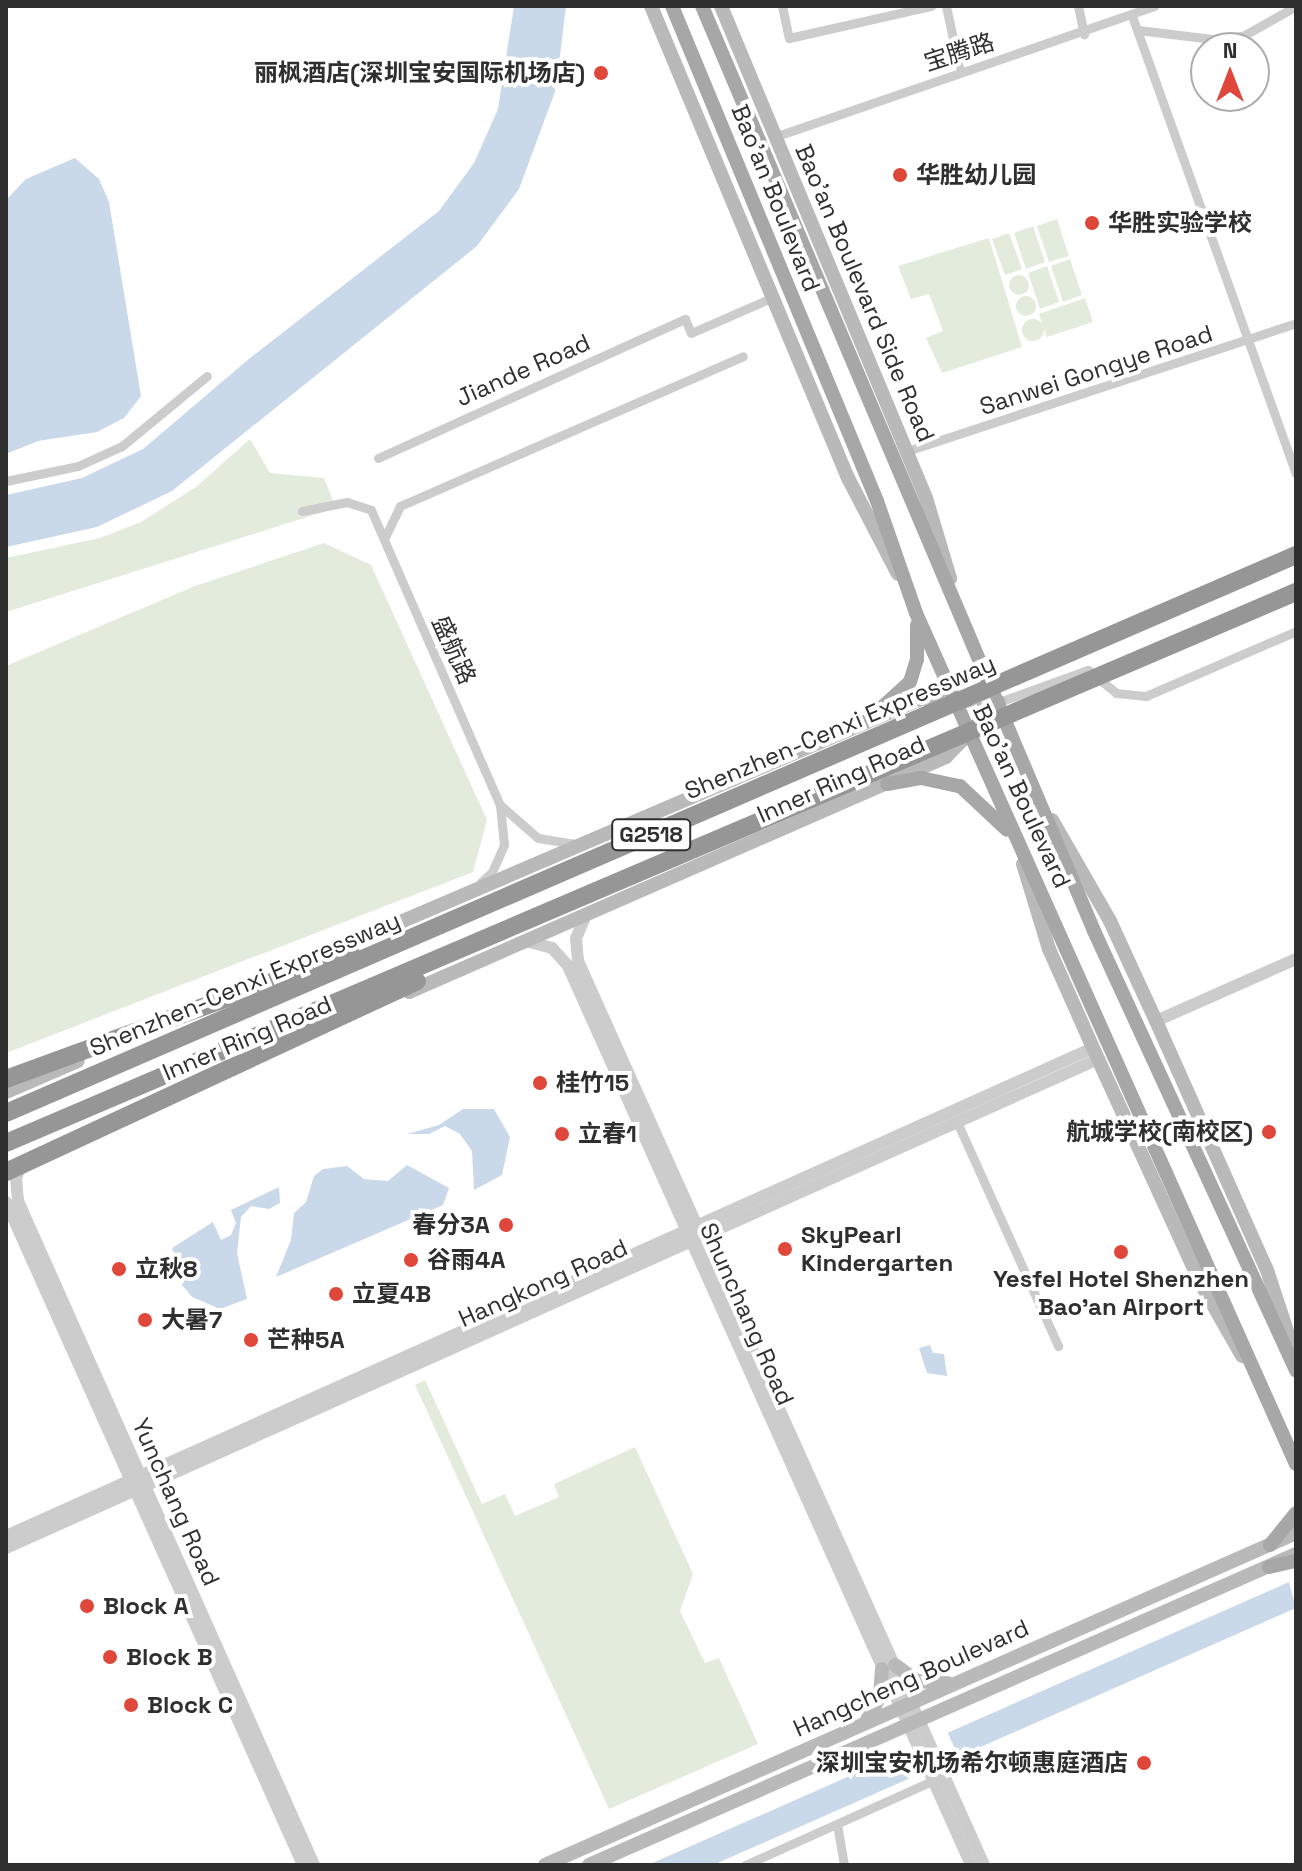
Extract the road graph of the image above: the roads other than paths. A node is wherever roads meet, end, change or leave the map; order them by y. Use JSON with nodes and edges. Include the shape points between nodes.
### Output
{"nodes":[{"id":1,"x":651,"y":6,"type":"edge"},
{"id":2,"x":672,"y":6,"type":"edge"},
{"id":3,"x":702,"y":6,"type":"edge"},
{"id":4,"x":721,"y":6,"type":"edge"},
{"id":5,"x":782,"y":6,"type":"edge"},
{"id":6,"x":931,"y":6,"type":"edge"},
{"id":7,"x":946,"y":6,"type":"edge"},
{"id":8,"x":1078,"y":6,"type":"edge"},
{"id":9,"x":1154,"y":6,"type":"edge"},
{"id":10,"x":1296,"y":6,"type":"edge"},
{"id":11,"x":1132,"y":16,"type":"junction"},
{"id":12,"x":1138,"y":30,"type":"junction"},
{"id":13,"x":1084,"y":34,"type":"junction"},
{"id":14,"x":960,"y":72,"type":"junction"},
{"id":15,"x":777,"y":136,"type":"junction"},
{"id":16,"x":771,"y":298,"type":"junction"},
{"id":17,"x":1296,"y":323,"type":"edge"},
{"id":18,"x":1249,"y":342,"type":"junction"},
{"id":19,"x":743,"y":356,"type":"dead end"},
{"id":20,"x":207,"y":376,"type":"dead end"},
{"id":21,"x":907,"y":451,"type":"junction"},
{"id":22,"x":378,"y":458,"type":"dead end"},
{"id":23,"x":1296,"y":474,"type":"edge"},
{"id":24,"x":6,"y":481,"type":"edge"},
{"id":25,"x":302,"y":511,"type":"dead end"},
{"id":26,"x":384,"y":539,"type":"junction"},
{"id":27,"x":1296,"y":555,"type":"edge"},
{"id":28,"x":906,"y":589,"type":"junction"},
{"id":29,"x":1296,"y":592,"type":"edge"},
{"id":30,"x":956,"y":601,"type":"junction"},
{"id":31,"x":916,"y":613,"type":"junction"},
{"id":32,"x":1296,"y":631,"type":"edge"},
{"id":33,"x":954,"y":700,"type":"junction"},
{"id":34,"x":999,"y":702,"type":"junction"},
{"id":35,"x":866,"y":722,"type":"junction"},
{"id":36,"x":969,"y":734,"type":"junction"},
{"id":37,"x":887,"y":784,"type":"junction"},
{"id":38,"x":500,"y":805,"type":"junction"},
{"id":39,"x":1047,"y":810,"type":"junction"},
{"id":40,"x":1016,"y":841,"type":"junction"},
{"id":41,"x":587,"y":842,"type":"junction"},
{"id":42,"x":468,"y":892,"type":"junction"},
{"id":43,"x":501,"y":900,"type":"junction"},
{"id":44,"x":586,"y":915,"type":"junction"},
{"id":45,"x":532,"y":920,"type":"junction"},
{"id":46,"x":526,"y":941,"type":"junction"},
{"id":47,"x":1296,"y":959,"type":"edge"},
{"id":48,"x":1156,"y":1021,"type":"junction"},
{"id":49,"x":1095,"y":1054,"type":"junction"},
{"id":50,"x":6,"y":1079,"type":"edge"},
{"id":51,"x":6,"y":1092,"type":"edge"},
{"id":52,"x":6,"y":1113,"type":"edge"},
{"id":53,"x":957,"y":1122,"type":"junction"},
{"id":54,"x":6,"y":1143,"type":"edge"},
{"id":55,"x":28,"y":1156,"type":"junction"},
{"id":56,"x":6,"y":1166,"type":"edge"},
{"id":57,"x":6,"y":1172,"type":"edge"},
{"id":58,"x":6,"y":1202,"type":"edge"},
{"id":59,"x":694,"y":1233,"type":"junction"},
{"id":60,"x":1058,"y":1346,"type":"dead end"},
{"id":61,"x":1296,"y":1358,"type":"edge"},
{"id":62,"x":1296,"y":1371,"type":"edge"},
{"id":63,"x":1270,"y":1403,"type":"junction"},
{"id":64,"x":1295,"y":1463,"type":"edge"},
{"id":65,"x":137,"y":1482,"type":"junction"},
{"id":66,"x":1296,"y":1513,"type":"edge"},
{"id":67,"x":1296,"y":1533,"type":"edge"},
{"id":68,"x":6,"y":1536,"type":"edge"},
{"id":69,"x":1270,"y":1545,"type":"junction"},
{"id":70,"x":6,"y":1548,"type":"edge"},
{"id":71,"x":1296,"y":1554,"type":"edge"},
{"id":72,"x":1296,"y":1561,"type":"edge"},
{"id":73,"x":1269,"y":1567,"type":"junction"},
{"id":74,"x":888,"y":1667,"type":"junction"},
{"id":75,"x":957,"y":1682,"type":"junction"},
{"id":76,"x":906,"y":1705,"type":"junction"},
{"id":77,"x":866,"y":1722,"type":"junction"},
{"id":78,"x":913,"y":1722,"type":"junction"},
{"id":79,"x":937,"y":1776,"type":"junction"},
{"id":80,"x":837,"y":1824,"type":"junction"},
{"id":81,"x":303,"y":1865,"type":"edge"},
{"id":82,"x":314,"y":1865,"type":"edge"},
{"id":83,"x":545,"y":1865,"type":"edge"},
{"id":84,"x":589,"y":1865,"type":"edge"},
{"id":85,"x":745,"y":1865,"type":"edge"},
{"id":86,"x":844,"y":1865,"type":"edge"},
{"id":87,"x":971,"y":1865,"type":"edge"},
{"id":88,"x":984,"y":1865,"type":"edge"}],
"edges":[{"from":1,"to":16,"type":"main road"},
{"from":2,"to":28,"type":"main road","name":"Bao'an Boulevard","via":[[877,501]]},
{"from":3,"to":30,"type":"main road","name":"Bao'an Boulevard"},
{"from":4,"to":15,"type":"main road","name":"Bao'an Boulevard Side Road"},
{"from":5,"to":6,"type":"street","via":[[789,38]]},
{"from":7,"to":14,"type":"street"},
{"from":8,"to":13,"type":"street"},
{"from":9,"to":11,"type":"street","name":"宝腾路"},
{"from":10,"to":12,"type":"street","via":[[1243,36],[1212,39]]},
{"from":11,"to":12,"type":"street"},
{"from":11,"to":13,"type":"street","name":"宝腾路"},
{"from":12,"to":18,"type":"street"},
{"from":13,"to":14,"type":"street","name":"宝腾路"},
{"from":14,"to":15,"type":"street","name":"宝腾路"},
{"from":15,"to":21,"type":"main road","name":"Bao'an Boulevard Side Road"},
{"from":16,"to":22,"type":"street","name":"Jiande Road","via":[[691,333],[685,319]]},
{"from":16,"to":28,"type":"main road","via":[[848,478]]},
{"from":17,"to":18,"type":"street","name":"Sanwei Gongye Road"},
{"from":18,"to":21,"type":"street","name":"Sanwei Gongye Road"},
{"from":18,"to":23,"type":"street"},
{"from":19,"to":26,"type":"street","via":[[400,506]]},
{"from":20,"to":24,"type":"street","via":[[115,450],[78,466]]},
{"from":21,"to":30,"type":"main road","name":"Bao'an Boulevard Side Road"},
{"from":25,"to":26,"type":"street","name":"盛航路","via":[[347,502],[371,510]]},
{"from":26,"to":38,"type":"street","name":"盛航路"},
{"from":27,"to":43,"type":"highway","name":"Shenzhen-Cenxi Expressway","number":"G2518","bridge":true},
{"from":28,"to":31,"type":"main road","name":"Bao'an Boulevard"},
{"from":29,"to":45,"type":"highway","number":"G2518","bridge":true},
{"from":30,"to":34,"type":"main road","name":"Bao'an Boulevard"},
{"from":31,"to":33,"type":"main road","name":"Bao'an Boulevard"},
{"from":31,"to":35,"type":"main road","via":[[917,659],[910,682]]},
{"from":32,"to":34,"type":"street","via":[[1146,696],[1116,693],[1088,670]]},
{"from":33,"to":34,"type":"main road","name":"Inner Ring Road"},
{"from":33,"to":35,"type":"main road","name":"Inner Ring Road","via":[[921,699]]},
{"from":33,"to":36,"type":"main road","name":"Bao'an Boulevard"},
{"from":34,"to":36,"type":"main road","name":"Inner Ring Road"},
{"from":34,"to":39,"type":"main road","name":"Bao'an Boulevard"},
{"from":35,"to":41,"type":"main road","name":"Inner Ring Road"},
{"from":36,"to":37,"type":"main road","name":"Inner Ring Road","via":[[951,754]]},
{"from":36,"to":40,"type":"main road","name":"Bao'an Boulevard"},
{"from":37,"to":40,"type":"main road","via":[[921,778],[960,786],[980,800]]},
{"from":37,"to":44,"type":"main road","name":"Inner Ring Road"},
{"from":38,"to":41,"type":"street","via":[[538,838],[557,844]]},
{"from":38,"to":42,"type":"street","via":[[500,859]]},
{"from":39,"to":48,"type":"main road","via":[[1114,929]]},
{"from":39,"to":62,"type":"main road","name":"Bao'an Boulevard","via":[[1094,931]]},
{"from":40,"to":49,"type":"main road","via":[[1049,949]]},
{"from":40,"to":63,"type":"main road","name":"Bao'an Boulevard"},
{"from":41,"to":42,"type":"main road","name":"Inner Ring Road"},
{"from":42,"to":51,"type":"main road","name":"Inner Ring Road"},
{"from":43,"to":50,"type":"highway","bridge":true,"via":[[160,1019]]},
{"from":43,"to":52,"type":"highway","name":"Shenzhen-Cenxi Expressway","number":"G2518","bridge":true},
{"from":44,"to":46,"type":"main road","name":"Inner Ring Road"},
{"from":44,"to":59,"type":"street","name":"Shunchang Road","via":[[576,938],[578,961]]},
{"from":45,"to":54,"type":"highway","number":"G2518","bridge":true},
{"from":45,"to":57,"type":"highway","bridge":true,"via":[[362,1009]]},
{"from":46,"to":55,"type":"main road","name":"Inner Ring Road"},
{"from":46,"to":59,"type":"street","name":"Shunchang Road","via":[[552,948],[568,966]]},
{"from":47,"to":48,"type":"street"},
{"from":48,"to":61,"type":"main road","via":[[1267,1270]]},
{"from":49,"to":53,"type":"street","name":"Hangkong Road"},
{"from":49,"to":59,"type":"street","name":"Hangkong Road"},
{"from":49,"to":63,"type":"main road","via":[[1204,1291]]},
{"from":53,"to":59,"type":"street","name":"Hangkong Road"},
{"from":53,"to":60,"type":"street"},
{"from":55,"to":56,"type":"main road","name":"Inner Ring Road"},
{"from":55,"to":65,"type":"street","name":"Yunchang Road","via":[[16,1178],[18,1201]]},
{"from":58,"to":65,"type":"street","name":"Yunchang Road"},
{"from":59,"to":65,"type":"street","name":"Hangkong Road"},
{"from":59,"to":74,"type":"street","name":"Shunchang Road"},
{"from":63,"to":64,"type":"main road","name":"Bao'an Boulevard"},
{"from":65,"to":68,"type":"street","name":"Hangkong Road"},
{"from":65,"to":70,"type":"street","name":"Hangkong Road"},
{"from":65,"to":81,"type":"street","name":"Yunchang Road"},
{"from":65,"to":82,"type":"street","name":"Yunchang Road"},
{"from":66,"to":69,"type":"main road"},
{"from":67,"to":69,"type":"main road","name":"Hangcheng Boulevard"},
{"from":69,"to":75,"type":"main road","name":"Hangcheng Boulevard"},
{"from":71,"to":73,"type":"main road","name":"Hangcheng Boulevard"},
{"from":72,"to":73,"type":"main road"},
{"from":73,"to":78,"type":"main road","name":"Hangcheng Boulevard"},
{"from":74,"to":75,"type":"main road","via":[[917,1681]]},
{"from":74,"to":76,"type":"street","name":"Shunchang Road"},
{"from":74,"to":77,"type":"main road"},
{"from":75,"to":76,"type":"main road","name":"Hangcheng Boulevard"},
{"from":76,"to":77,"type":"main road","name":"Hangcheng Boulevard"},
{"from":76,"to":78,"type":"street","name":"Shunchang Road"},
{"from":77,"to":83,"type":"main road","name":"Hangcheng Boulevard"},
{"from":78,"to":79,"type":"street","name":"Shunchang Road"},
{"from":78,"to":84,"type":"main road","name":"Hangcheng Boulevard"},
{"from":79,"to":80,"type":"street"},
{"from":79,"to":87,"type":"street"},
{"from":79,"to":88,"type":"street"},
{"from":80,"to":85,"type":"street"},
{"from":80,"to":86,"type":"street"}]}
